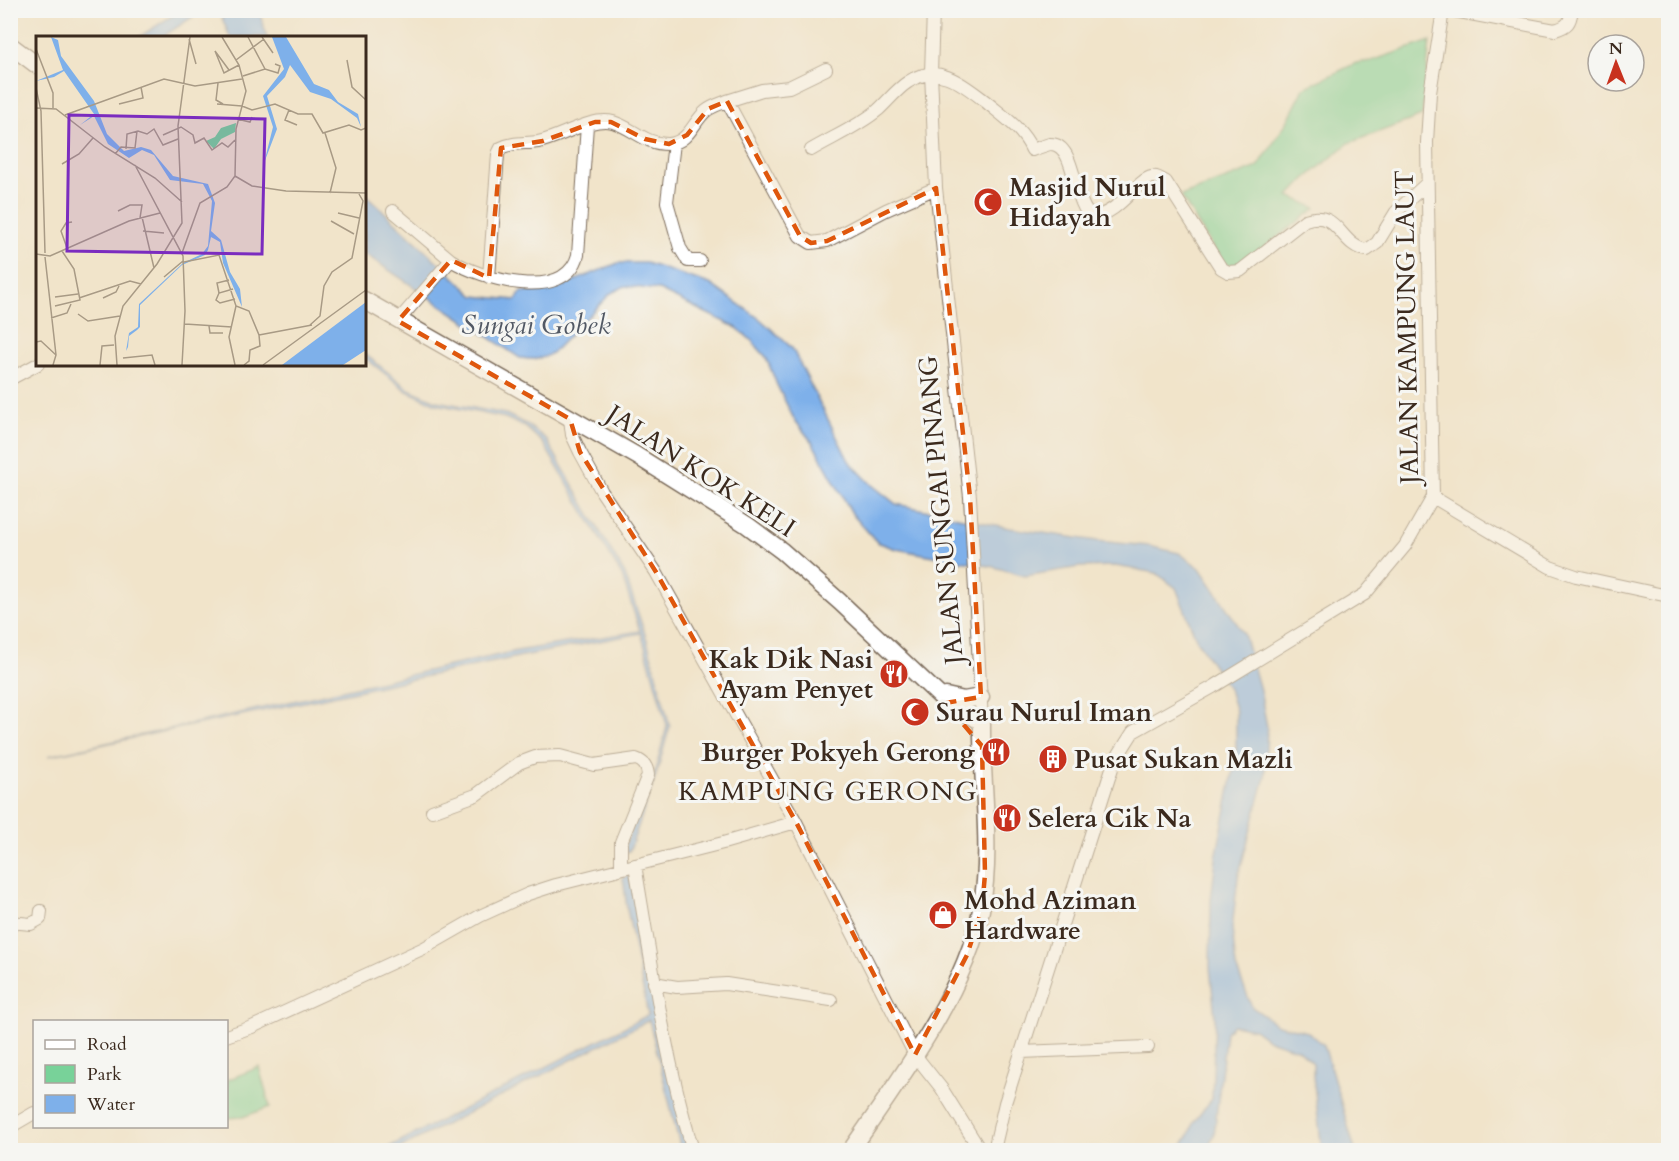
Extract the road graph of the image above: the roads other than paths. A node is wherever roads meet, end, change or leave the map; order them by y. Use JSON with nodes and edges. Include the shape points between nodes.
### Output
{"nodes":[{"id":1,"x":933,"y":10,"type":"edge"},
{"id":2,"x":1443,"y":10,"type":"edge"},
{"id":3,"x":1449,"y":10,"type":"edge"},
{"id":4,"x":1572,"y":10,"type":"edge"},
{"id":5,"x":10,"y":45,"type":"edge"},
{"id":6,"x":36,"y":64,"type":"edge"},
{"id":7,"x":826,"y":69,"type":"dead end"},
{"id":8,"x":931,"y":73,"type":"junction"},
{"id":9,"x":727,"y":101,"type":"junction"},
{"id":10,"x":587,"y":125,"type":"junction"},
{"id":11,"x":674,"y":143,"type":"junction"},
{"id":12,"x":812,"y":150,"type":"dead end"},
{"id":13,"x":1426,"y":184,"type":"junction"},
{"id":14,"x":936,"y":188,"type":"junction"},
{"id":15,"x":393,"y":211,"type":"dead end"},
{"id":16,"x":700,"y":261,"type":"dead end"},
{"id":17,"x":448,"y":264,"type":"junction"},
{"id":18,"x":489,"y":277,"type":"junction"},
{"id":19,"x":366,"y":301,"type":"edge"},
{"id":20,"x":403,"y":316,"type":"junction"},
{"id":21,"x":36,"y":365,"type":"edge"},
{"id":22,"x":10,"y":379,"type":"edge"},
{"id":23,"x":570,"y":419,"type":"junction"},
{"id":24,"x":1433,"y":497,"type":"junction"},
{"id":25,"x":1668,"y":596,"type":"edge"},
{"id":26,"x":940,"y":697,"type":"junction"},
{"id":27,"x":981,"y":697,"type":"junction"},
{"id":28,"x":982,"y":722,"type":"junction"},
{"id":29,"x":982,"y":746,"type":"junction"},
{"id":30,"x":432,"y":811,"type":"dead end"},
{"id":31,"x":796,"y":822,"type":"junction"},
{"id":32,"x":635,"y":865,"type":"junction"},
{"id":33,"x":621,"y":868,"type":"junction"},
{"id":34,"x":41,"y":911,"type":"dead end"},
{"id":35,"x":10,"y":922,"type":"edge"},
{"id":36,"x":654,"y":983,"type":"junction"},
{"id":37,"x":831,"y":1000,"type":"dead end"},
{"id":38,"x":228,"y":1035,"type":"edge"},
{"id":39,"x":1148,"y":1047,"type":"dead end"},
{"id":40,"x":1022,"y":1052,"type":"junction"},
{"id":41,"x":915,"y":1055,"type":"junction"},
{"id":42,"x":33,"y":1114,"type":"edge"},
{"id":43,"x":10,"y":1127,"type":"edge"},
{"id":44,"x":693,"y":1150,"type":"edge"},
{"id":45,"x":851,"y":1150,"type":"edge"},
{"id":46,"x":980,"y":1150,"type":"edge"},
{"id":47,"x":994,"y":1150,"type":"edge"}],
"edges":[{"from":1,"to":8,"type":"street","name":"JALAN SUNGAI PINANG"},
{"from":2,"to":13,"type":"street","name":"JALAN KAMPUNG LAUT","via":[[1430,93]]},
{"from":3,"to":4,"type":"street","via":[[1556,30],[1570,22]]},
{"from":5,"to":6,"type":"street"},
{"from":7,"to":9,"type":"street","via":[[789,87],[753,92]]},
{"from":8,"to":12,"type":"street","via":[[907,82],[876,111]]},
{"from":8,"to":13,"type":"street","via":[[958,80],[1016,126],[1032,150],[1050,144],[1065,150],[1075,184],[1092,217],[1123,202],[1144,180],[1152,177],[1166,182],[1221,268],[1228,272],[1240,271],[1313,217],[1328,219],[1359,249],[1367,250],[1377,243],[1396,212]]},
{"from":8,"to":14,"type":"street","name":"JALAN SUNGAI PINANG"},
{"from":9,"to":11,"type":"street","via":[[708,109],[691,131]]},
{"from":9,"to":14,"type":"street","via":[[800,236],[812,243],[827,241]]},
{"from":10,"to":11,"type":"street","via":[[611,122],[645,139]]},
{"from":10,"to":18,"type":"street","via":[[543,141],[501,148]]},
{"from":10,"to":18,"type":"street","via":[[578,255],[572,270],[547,283]]},
{"from":11,"to":16,"type":"street","via":[[668,208],[682,254],[688,261]]},
{"from":13,"to":24,"type":"street","name":"JALAN KAMPUNG LAUT"},
{"from":14,"to":27,"type":"street","name":"JALAN SUNGAI PINANG","via":[[970,497]]},
{"from":15,"to":17,"type":"street"},
{"from":17,"to":18,"type":"street"},
{"from":17,"to":20,"type":"street"},
{"from":19,"to":20,"type":"street","name":"JALAN KOK KELI"},
{"from":20,"to":23,"type":"street","name":"JALAN KOK KELI"},
{"from":21,"to":22,"type":"street"},
{"from":23,"to":26,"type":"street","name":"JALAN KOK KELI","via":[[700,495],[782,551]]},
{"from":23,"to":31,"type":"street","via":[[572,435],[602,492],[656,572]]},
{"from":24,"to":25,"type":"street","via":[[1550,567]]},
{"from":24,"to":40,"type":"street","name":"JALAN KAMPUNG LAUT","via":[[1405,546],[1365,594],[1133,732],[1114,762]]},
{"from":26,"to":27,"type":"street"},
{"from":26,"to":28,"type":"street","name":"JALAN KOK KELI"},
{"from":26,"to":29,"type":"street"},
{"from":27,"to":28,"type":"street","name":"JALAN SUNGAI PINANG"},
{"from":28,"to":29,"type":"street","name":"JALAN SUNGAI PINANG"},
{"from":29,"to":41,"type":"street","name":"JALAN SUNGAI PINANG","via":[[982,909],[956,984]]},
{"from":30,"to":33,"type":"street","via":[[476,795],[513,766],[535,757],[560,756],[594,765],[640,760],[648,775],[621,842]]},
{"from":31,"to":32,"type":"street"},
{"from":31,"to":41,"type":"street"},
{"from":32,"to":33,"type":"street"},
{"from":32,"to":36,"type":"street"},
{"from":33,"to":38,"type":"street","via":[[528,894],[424,948]]},
{"from":34,"to":35,"type":"street","via":[[40,919],[31,924]]},
{"from":36,"to":37,"type":"street","via":[[677,987],[726,984]]},
{"from":36,"to":44,"type":"street"},
{"from":39,"to":40,"type":"street"},
{"from":40,"to":47,"type":"street","name":"JALAN KAMPUNG LAUT"},
{"from":41,"to":45,"type":"street","name":"JALAN SUNGAI PINANG"},
{"from":41,"to":46,"type":"street","via":[[942,1089]]},
{"from":42,"to":43,"type":"street"}]}
